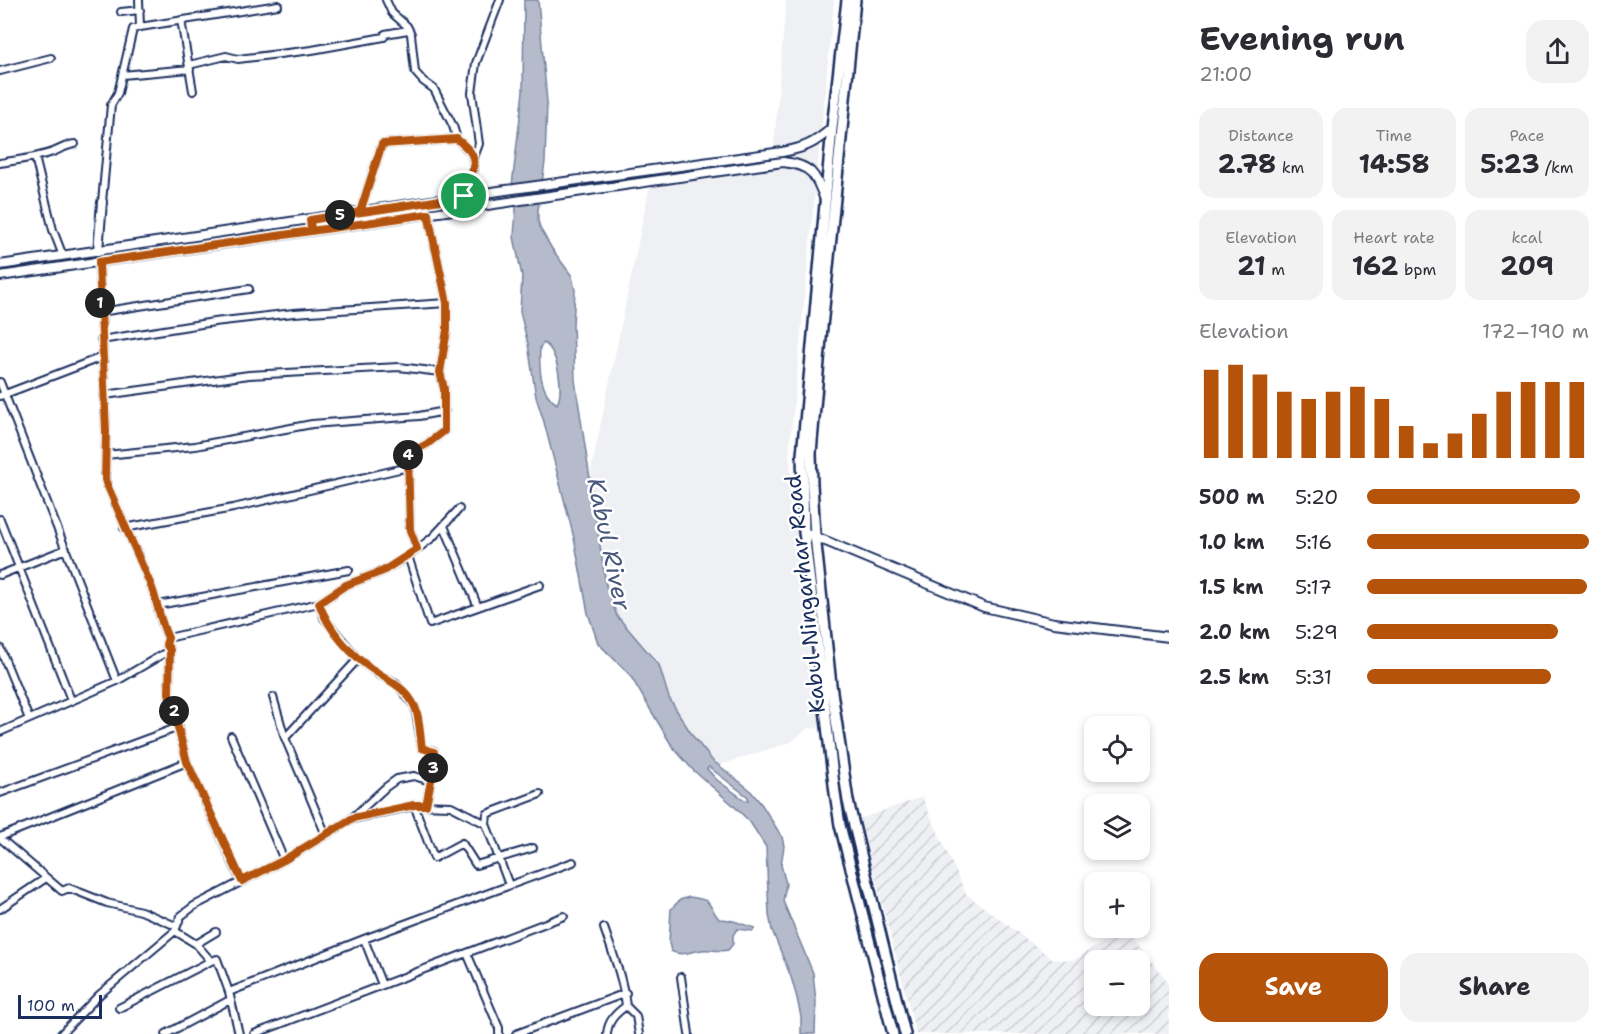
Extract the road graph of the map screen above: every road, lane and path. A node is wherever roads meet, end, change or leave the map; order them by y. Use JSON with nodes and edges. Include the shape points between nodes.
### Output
{"nodes":[{"id":1,"x":140,"y":0,"type":"edge"},
{"id":2,"x":386,"y":0,"type":"edge"},
{"id":3,"x":500,"y":0,"type":"edge"},
{"id":4,"x":847,"y":0,"type":"edge"},
{"id":5,"x":855,"y":0,"type":"edge"},
{"id":6,"x":278,"y":5,"type":"dead end"},
{"id":7,"x":140,"y":10,"type":"junction"},
{"id":8,"x":120,"y":12,"type":"dead end"},
{"id":9,"x":181,"y":20,"type":"junction"},
{"id":10,"x":140,"y":27,"type":"junction"},
{"id":11,"x":408,"y":30,"type":"junction"},
{"id":12,"x":51,"y":58,"type":"dead end"},
{"id":13,"x":190,"y":67,"type":"junction"},
{"id":14,"x":0,"y":71,"type":"edge"},
{"id":15,"x":122,"y":75,"type":"junction"},
{"id":16,"x":193,"y":91,"type":"dead end"},
{"id":17,"x":832,"y":128,"type":"junction"},
{"id":18,"x":457,"y":139,"type":"junction"},
{"id":19,"x":75,"y":144,"type":"dead end"},
{"id":20,"x":35,"y":157,"type":"junction"},
{"id":21,"x":473,"y":160,"type":"junction"},
{"id":22,"x":0,"y":162,"type":"edge"},
{"id":23,"x":464,"y":196,"type":"junction"},
{"id":24,"x":102,"y":202,"type":"joint"},
{"id":25,"x":825,"y":202,"type":"junction"},
{"id":26,"x":360,"y":212,"type":"junction"},
{"id":27,"x":428,"y":214,"type":"junction"},
{"id":28,"x":310,"y":220,"type":"junction"},
{"id":29,"x":311,"y":231,"type":"junction"},
{"id":30,"x":98,"y":251,"type":"junction"},
{"id":31,"x":63,"y":256,"type":"junction"},
{"id":32,"x":99,"y":262,"type":"junction"},
{"id":33,"x":0,"y":265,"type":"edge"},
{"id":34,"x":0,"y":276,"type":"edge"},
{"id":35,"x":249,"y":289,"type":"dead end"},
{"id":36,"x":447,"y":303,"type":"junction"},
{"id":37,"x":100,"y":312,"type":"junction"},
{"id":38,"x":101,"y":340,"type":"junction"},
{"id":39,"x":102,"y":357,"type":"junction"},
{"id":40,"x":440,"y":372,"type":"junction"},
{"id":41,"x":0,"y":382,"type":"edge"},
{"id":42,"x":3,"y":395,"type":"edge"},
{"id":43,"x":105,"y":395,"type":"junction"},
{"id":44,"x":445,"y":411,"type":"junction"},
{"id":45,"x":106,"y":455,"type":"junction"},
{"id":46,"x":408,"y":468,"type":"junction"},
{"id":47,"x":459,"y":509,"type":"dead end"},
{"id":48,"x":0,"y":519,"type":"edge"},
{"id":49,"x":444,"y":526,"type":"junction"},
{"id":50,"x":124,"y":528,"type":"junction"},
{"id":51,"x":804,"y":532,"type":"junction"},
{"id":52,"x":815,"y":535,"type":"junction"},
{"id":53,"x":66,"y":549,"type":"junction"},
{"id":54,"x":417,"y":549,"type":"junction"},
{"id":55,"x":408,"y":556,"type":"junction"},
{"id":56,"x":19,"y":568,"type":"junction"},
{"id":57,"x":349,"y":570,"type":"dead end"},
{"id":58,"x":0,"y":575,"type":"edge"},
{"id":59,"x":540,"y":585,"type":"dead end"},
{"id":60,"x":319,"y":603,"type":"junction"},
{"id":61,"x":158,"y":605,"type":"junction"},
{"id":62,"x":478,"y":607,"type":"junction"},
{"id":63,"x":1169,"y":637,"type":"edge"},
{"id":64,"x":168,"y":638,"type":"junction"},
{"id":65,"x":0,"y":648,"type":"edge"},
{"id":66,"x":170,"y":650,"type":"junction"},
{"id":67,"x":358,"y":659,"type":"junction"},
{"id":68,"x":117,"y":681,"type":"junction"},
{"id":69,"x":273,"y":697,"type":"dead end"},
{"id":70,"x":71,"y":700,"type":"junction"},
{"id":71,"x":29,"y":719,"type":"junction"},
{"id":72,"x":179,"y":727,"type":"junction"},
{"id":73,"x":0,"y":732,"type":"edge"},
{"id":74,"x":231,"y":736,"type":"dead end"},
{"id":75,"x":285,"y":738,"type":"junction"},
{"id":76,"x":187,"y":762,"type":"junction"},
{"id":77,"x":430,"y":781,"type":"junction"},
{"id":78,"x":0,"y":793,"type":"edge"},
{"id":79,"x":540,"y":794,"type":"dead end"},
{"id":80,"x":414,"y":805,"type":"junction"},
{"id":81,"x":426,"y":805,"type":"junction"},
{"id":82,"x":351,"y":819,"type":"junction"},
{"id":83,"x":486,"y":824,"type":"junction"},
{"id":84,"x":326,"y":835,"type":"junction"},
{"id":85,"x":0,"y":838,"type":"edge"},
{"id":86,"x":3,"y":846,"type":"edge"},
{"id":87,"x":533,"y":848,"type":"dead end"},
{"id":88,"x":499,"y":858,"type":"junction"},
{"id":89,"x":284,"y":860,"type":"junction"},
{"id":90,"x":573,"y":862,"type":"dead end"},
{"id":91,"x":46,"y":878,"type":"junction"},
{"id":92,"x":242,"y":881,"type":"junction"},
{"id":93,"x":509,"y":885,"type":"junction"},
{"id":94,"x":0,"y":909,"type":"edge"},
{"id":95,"x":564,"y":916,"type":"dead end"},
{"id":96,"x":176,"y":928,"type":"junction"},
{"id":97,"x":603,"y":928,"type":"dead end"},
{"id":98,"x":216,"y":932,"type":"dead end"},
{"id":99,"x":363,"y":939,"type":"junction"},
{"id":100,"x":196,"y":944,"type":"junction"},
{"id":101,"x":467,"y":953,"type":"junction"},
{"id":102,"x":211,"y":961,"type":"junction"},
{"id":103,"x":681,"y":977,"type":"dead end"},
{"id":104,"x":382,"y":985,"type":"junction"},
{"id":105,"x":892,"y":986,"type":"junction"},
{"id":106,"x":882,"y":988,"type":"junction"},
{"id":107,"x":626,"y":993,"type":"junction"},
{"id":108,"x":230,"y":996,"type":"junction"},
{"id":109,"x":626,"y":1006,"type":"junction"},
{"id":110,"x":119,"y":1008,"type":"dead end"},
{"id":111,"x":61,"y":1034,"type":"edge"},
{"id":112,"x":166,"y":1034,"type":"edge"},
{"id":113,"x":239,"y":1034,"type":"edge"},
{"id":114,"x":254,"y":1034,"type":"edge"},
{"id":115,"x":499,"y":1034,"type":"edge"},
{"id":116,"x":516,"y":1034,"type":"edge"},
{"id":117,"x":607,"y":1034,"type":"edge"},
{"id":118,"x":639,"y":1034,"type":"edge"},
{"id":119,"x":689,"y":1034,"type":"edge"},
{"id":120,"x":893,"y":1034,"type":"edge"},
{"id":121,"x":905,"y":1034,"type":"edge"}],
"edges":[{"from":1,"to":7,"type":"street"},
{"from":2,"to":11,"type":"street"},
{"from":3,"to":21,"type":"street","via":[[476,63],[472,93],[479,144]]},
{"from":4,"to":17,"type":"highway","name":"Kabul Ningarhar Road"},
{"from":5,"to":52,"type":"highway","name":"Kabul Ningarhar Road","via":[[811,453]]},
{"from":6,"to":9,"type":"street"},
{"from":7,"to":8,"type":"street"},
{"from":7,"to":10,"type":"street"},
{"from":9,"to":10,"type":"street"},
{"from":9,"to":13,"type":"street"},
{"from":10,"to":15,"type":"street","via":[[133,29]]},
{"from":11,"to":13,"type":"street","via":[[312,50],[238,59],[226,56]]},
{"from":11,"to":18,"type":"street","via":[[413,40],[415,72],[434,89]]},
{"from":12,"to":14,"type":"street"},
{"from":13,"to":15,"type":"street"},
{"from":13,"to":16,"type":"street"},
{"from":15,"to":24,"type":"street","via":[[111,105]]},
{"from":17,"to":23,"type":"street","via":[[817,141],[793,150]]},
{"from":17,"to":25,"type":"highway","name":"Kabul Ningarhar Road"},
{"from":18,"to":21,"type":"street"},
{"from":18,"to":26,"type":"street","via":[[382,144]]},
{"from":19,"to":20,"type":"street"},
{"from":20,"to":22,"type":"street"},
{"from":20,"to":31,"type":"street"},
{"from":21,"to":23,"type":"street","via":[[474,169]]},
{"from":23,"to":26,"type":"street"},
{"from":24,"to":30,"type":"street"},
{"from":25,"to":27,"type":"street","via":[[811,171],[800,164],[783,162]]},
{"from":25,"to":51,"type":"highway","name":"Kabul Ningarhar Road","via":[[802,454]]},
{"from":26,"to":28,"type":"street"},
{"from":27,"to":29,"type":"street"},
{"from":27,"to":36,"type":"street"},
{"from":28,"to":29,"type":"street"},
{"from":28,"to":30,"type":"street"},
{"from":29,"to":32,"type":"street"},
{"from":30,"to":31,"type":"street"},
{"from":31,"to":33,"type":"street"},
{"from":32,"to":34,"type":"street"},
{"from":32,"to":37,"type":"street"},
{"from":35,"to":37,"type":"street"},
{"from":36,"to":38,"type":"street","via":[[294,313]]},
{"from":36,"to":40,"type":"street"},
{"from":37,"to":38,"type":"street"},
{"from":38,"to":39,"type":"street"},
{"from":39,"to":42,"type":"street"},
{"from":39,"to":43,"type":"street"},
{"from":40,"to":43,"type":"street","via":[[399,367],[249,375]]},
{"from":40,"to":44,"type":"street"},
{"from":41,"to":42,"type":"street"},
{"from":42,"to":53,"type":"street"},
{"from":43,"to":45,"type":"street"},
{"from":44,"to":45,"type":"street","via":[[312,424],[195,446]]},
{"from":44,"to":46,"type":"street","via":[[444,431],[408,454]]},
{"from":45,"to":50,"type":"street","via":[[105,480]]},
{"from":46,"to":50,"type":"street"},
{"from":46,"to":54,"type":"street","via":[[410,530]]},
{"from":47,"to":49,"type":"street"},
{"from":48,"to":56,"type":"street"},
{"from":49,"to":54,"type":"street"},
{"from":49,"to":62,"type":"street"},
{"from":50,"to":61,"type":"street"},
{"from":51,"to":52,"type":"street"},
{"from":51,"to":106,"type":"highway","name":"Kabul Ningarhar Road","via":[[840,825]]},
{"from":52,"to":63,"type":"street","via":[[984,607],[1054,623]]},
{"from":52,"to":105,"type":"highway","name":"Kabul Ningarhar Road","via":[[848,801]]},
{"from":53,"to":56,"type":"street"},
{"from":53,"to":68,"type":"street"},
{"from":54,"to":55,"type":"street"},
{"from":55,"to":60,"type":"street","via":[[346,585]]},
{"from":55,"to":62,"type":"street","via":[[430,624]]},
{"from":56,"to":58,"type":"street"},
{"from":56,"to":70,"type":"street"},
{"from":57,"to":61,"type":"street"},
{"from":59,"to":62,"type":"street"},
{"from":60,"to":64,"type":"street"},
{"from":60,"to":67,"type":"street","via":[[324,618]]},
{"from":61,"to":64,"type":"street","via":[[159,621]]},
{"from":64,"to":66,"type":"street"},
{"from":65,"to":71,"type":"street"},
{"from":66,"to":68,"type":"street"},
{"from":66,"to":72,"type":"street","via":[[169,693]]},
{"from":67,"to":75,"type":"street"},
{"from":67,"to":77,"type":"street","via":[[396,683],[415,707],[422,748],[434,752]]},
{"from":68,"to":70,"type":"street"},
{"from":69,"to":75,"type":"street"},
{"from":70,"to":71,"type":"street"},
{"from":71,"to":73,"type":"street"},
{"from":72,"to":76,"type":"street"},
{"from":72,"to":78,"type":"street"},
{"from":74,"to":89,"type":"street"},
{"from":75,"to":84,"type":"street"},
{"from":76,"to":85,"type":"street"},
{"from":76,"to":92,"type":"street"},
{"from":77,"to":81,"type":"street"},
{"from":77,"to":82,"type":"street","via":[[414,776],[397,779]]},
{"from":79,"to":83,"type":"street","via":[[489,811]]},
{"from":80,"to":81,"type":"street"},
{"from":80,"to":82,"type":"street"},
{"from":80,"to":88,"type":"street","via":[[434,858],[462,843],[476,865]]},
{"from":81,"to":83,"type":"street","via":[[451,806]]},
{"from":82,"to":84,"type":"street"},
{"from":83,"to":88,"type":"street"},
{"from":84,"to":89,"type":"street"},
{"from":85,"to":86,"type":"street"},
{"from":86,"to":91,"type":"street","via":[[17,852]]},
{"from":87,"to":88,"type":"street"},
{"from":88,"to":93,"type":"street"},
{"from":89,"to":92,"type":"street"},
{"from":90,"to":93,"type":"street"},
{"from":91,"to":94,"type":"street"},
{"from":91,"to":96,"type":"street","via":[[62,891],[69,888],[141,911]]},
{"from":92,"to":96,"type":"street","via":[[194,906],[181,916]]},
{"from":93,"to":99,"type":"street"},
{"from":95,"to":101,"type":"street"},
{"from":96,"to":100,"type":"street"},
{"from":96,"to":111,"type":"street"},
{"from":97,"to":107,"type":"street"},
{"from":98,"to":100,"type":"street"},
{"from":99,"to":104,"type":"street"},
{"from":99,"to":108,"type":"street"},
{"from":100,"to":102,"type":"street"},
{"from":101,"to":104,"type":"street"},
{"from":101,"to":115,"type":"street"},
{"from":102,"to":108,"type":"street","via":[[217,958]]},
{"from":102,"to":110,"type":"street"},
{"from":103,"to":119,"type":"street"},
{"from":104,"to":114,"type":"street"},
{"from":105,"to":106,"type":"highway"},
{"from":105,"to":121,"type":"highway","name":"Kabul Ningarhar Road"},
{"from":106,"to":120,"type":"highway","name":"Kabul Ningarhar Road"},
{"from":107,"to":109,"type":"street"},
{"from":107,"to":116,"type":"street"},
{"from":108,"to":112,"type":"street"},
{"from":108,"to":113,"type":"street"},
{"from":109,"to":117,"type":"street","via":[[611,1020]]},
{"from":109,"to":118,"type":"street","via":[[636,1016]]}]}
